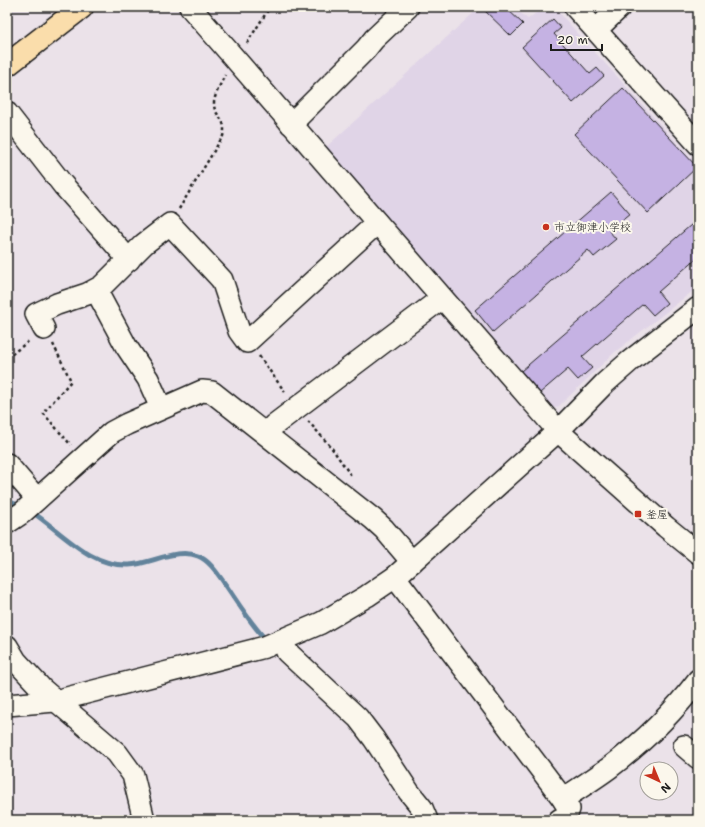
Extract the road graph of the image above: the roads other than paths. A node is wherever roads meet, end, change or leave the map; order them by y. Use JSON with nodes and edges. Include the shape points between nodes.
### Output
{"nodes":[{"id":1,"x":82,"y":7,"type":"edge"},
{"id":2,"x":190,"y":7,"type":"edge"},
{"id":3,"x":408,"y":7,"type":"edge"},
{"id":4,"x":575,"y":7,"type":"edge"},
{"id":5,"x":620,"y":7,"type":"edge"},
{"id":6,"x":596,"y":30,"type":"junction"},
{"id":7,"x":7,"y":65,"type":"edge"},
{"id":8,"x":7,"y":114,"type":"edge"},
{"id":9,"x":291,"y":124,"type":"junction"},
{"id":10,"x":698,"y":144,"type":"edge"},
{"id":11,"x":377,"y":223,"type":"junction"},
{"id":12,"x":129,"y":260,"type":"junction"},
{"id":13,"x":96,"y":290,"type":"junction"},
{"id":14,"x":442,"y":298,"type":"junction"},
{"id":15,"x":698,"y":308,"type":"edge"},
{"id":16,"x":44,"y":329,"type":"road end"},
{"id":17,"x":161,"y":408,"type":"junction"},
{"id":18,"x":558,"y":431,"type":"junction"},
{"id":19,"x":266,"y":434,"type":"junction"},
{"id":20,"x":7,"y":464,"type":"edge"},
{"id":21,"x":37,"y":499,"type":"junction"},
{"id":22,"x":7,"y":523,"type":"edge"},
{"id":23,"x":698,"y":553,"type":"edge"},
{"id":24,"x":412,"y":562,"type":"junction"},
{"id":25,"x":395,"y":577,"type":"junction"},
{"id":26,"x":282,"y":641,"type":"junction"},
{"id":27,"x":7,"y":646,"type":"edge"},
{"id":28,"x":698,"y":680,"type":"edge"},
{"id":29,"x":55,"y":701,"type":"junction"},
{"id":30,"x":7,"y":705,"type":"edge"},
{"id":31,"x":563,"y":799,"type":"junction"},
{"id":32,"x":144,"y":820,"type":"edge"},
{"id":33,"x":427,"y":820,"type":"edge"},
{"id":34,"x":559,"y":820,"type":"edge"}],
"edges":[{"from":1,"to":7,"type":"highway"},
{"from":2,"to":9,"type":"street"},
{"from":3,"to":9,"type":"street"},
{"from":4,"to":6,"type":"street"},
{"from":5,"to":6,"type":"street"},
{"from":6,"to":10,"type":"street"},
{"from":8,"to":12,"type":"street","via":[[63,185]]},
{"from":9,"to":11,"type":"street"},
{"from":11,"to":12,"type":"street","via":[[247,342],[240,331],[222,280],[170,224],[144,244]]},
{"from":11,"to":14,"type":"street"},
{"from":12,"to":13,"type":"street"},
{"from":13,"to":16,"type":"street","via":[[36,314]]},
{"from":13,"to":17,"type":"street","via":[[126,346],[148,379]]},
{"from":14,"to":18,"type":"street"},
{"from":14,"to":19,"type":"street","via":[[296,408]]},
{"from":15,"to":18,"type":"street","via":[[630,361]]},
{"from":17,"to":19,"type":"street","via":[[202,390],[212,392]]},
{"from":17,"to":21,"type":"street","via":[[112,432]]},
{"from":18,"to":23,"type":"street"},
{"from":18,"to":24,"type":"street"},
{"from":19,"to":24,"type":"street","via":[[384,528]]},
{"from":20,"to":21,"type":"street"},
{"from":21,"to":22,"type":"street"},
{"from":24,"to":25,"type":"street"},
{"from":25,"to":26,"type":"street","via":[[321,623]]},
{"from":25,"to":31,"type":"street"},
{"from":26,"to":29,"type":"street"},
{"from":26,"to":33,"type":"street","via":[[287,652],[358,718],[422,808]]},
{"from":27,"to":29,"type":"street","via":[[16,661]]},
{"from":28,"to":31,"type":"street","via":[[686,696],[648,734],[609,768]]},
{"from":29,"to":30,"type":"street"},
{"from":29,"to":32,"type":"street","via":[[117,753],[133,775]]},
{"from":31,"to":34,"type":"street","via":[[569,809],[566,816]]}]}
